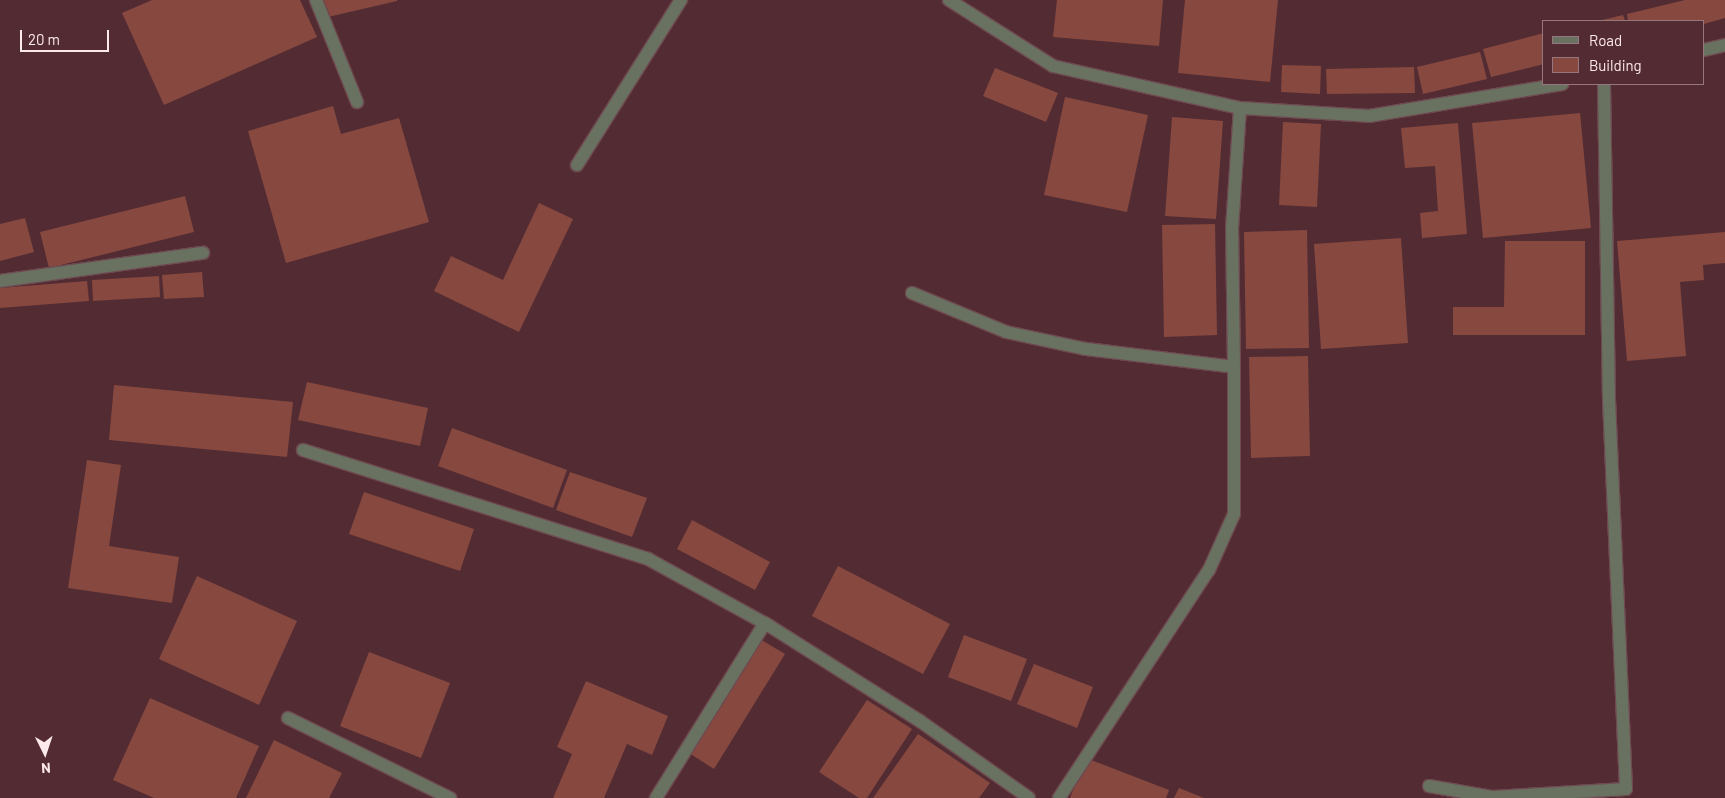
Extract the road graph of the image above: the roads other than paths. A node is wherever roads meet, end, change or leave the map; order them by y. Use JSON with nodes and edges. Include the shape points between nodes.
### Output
{"nodes":[{"id":1,"x":316,"y":0,"type":"edge"},
{"id":2,"x":681,"y":0,"type":"edge"},
{"id":3,"x":949,"y":0,"type":"edge"},
{"id":4,"x":1725,"y":45,"type":"edge"},
{"id":5,"x":1705,"y":50,"type":"edge"},
{"id":6,"x":1556,"y":85,"type":"edge"},
{"id":7,"x":1604,"y":85,"type":"edge"},
{"id":8,"x":357,"y":102,"type":"dead end"},
{"id":9,"x":1240,"y":108,"type":"junction"},
{"id":10,"x":577,"y":165,"type":"dead end"},
{"id":11,"x":204,"y":253,"type":"dead end"},
{"id":12,"x":0,"y":281,"type":"edge"},
{"id":13,"x":912,"y":293,"type":"dead end"},
{"id":14,"x":1234,"y":367,"type":"junction"},
{"id":15,"x":303,"y":450,"type":"dead end"},
{"id":16,"x":765,"y":623,"type":"junction"},
{"id":17,"x":288,"y":718,"type":"dead end"},
{"id":18,"x":1429,"y":786,"type":"dead end"},
{"id":19,"x":450,"y":798,"type":"edge"},
{"id":20,"x":656,"y":798,"type":"edge"},
{"id":21,"x":1029,"y":798,"type":"edge"},
{"id":22,"x":1059,"y":798,"type":"edge"}],
"edges":[{"from":1,"to":8,"type":"street"},
{"from":2,"to":10,"type":"street"},
{"from":3,"to":9,"type":"street","via":[[1053,66]]},
{"from":4,"to":5,"type":"street"},
{"from":6,"to":9,"type":"street","via":[[1369,116]]},
{"from":7,"to":18,"type":"street","via":[[1609,401],[1626,789],[1493,797]]},
{"from":9,"to":14,"type":"street","via":[[1232,229]]},
{"from":11,"to":12,"type":"street"},
{"from":13,"to":14,"type":"street","via":[[1006,332],[1086,349]]},
{"from":14,"to":22,"type":"street","via":[[1234,514],[1209,570]]},
{"from":15,"to":16,"type":"street","via":[[648,559]]},
{"from":16,"to":20,"type":"street"},
{"from":16,"to":21,"type":"street","via":[[920,721]]},
{"from":17,"to":19,"type":"street"}]}
